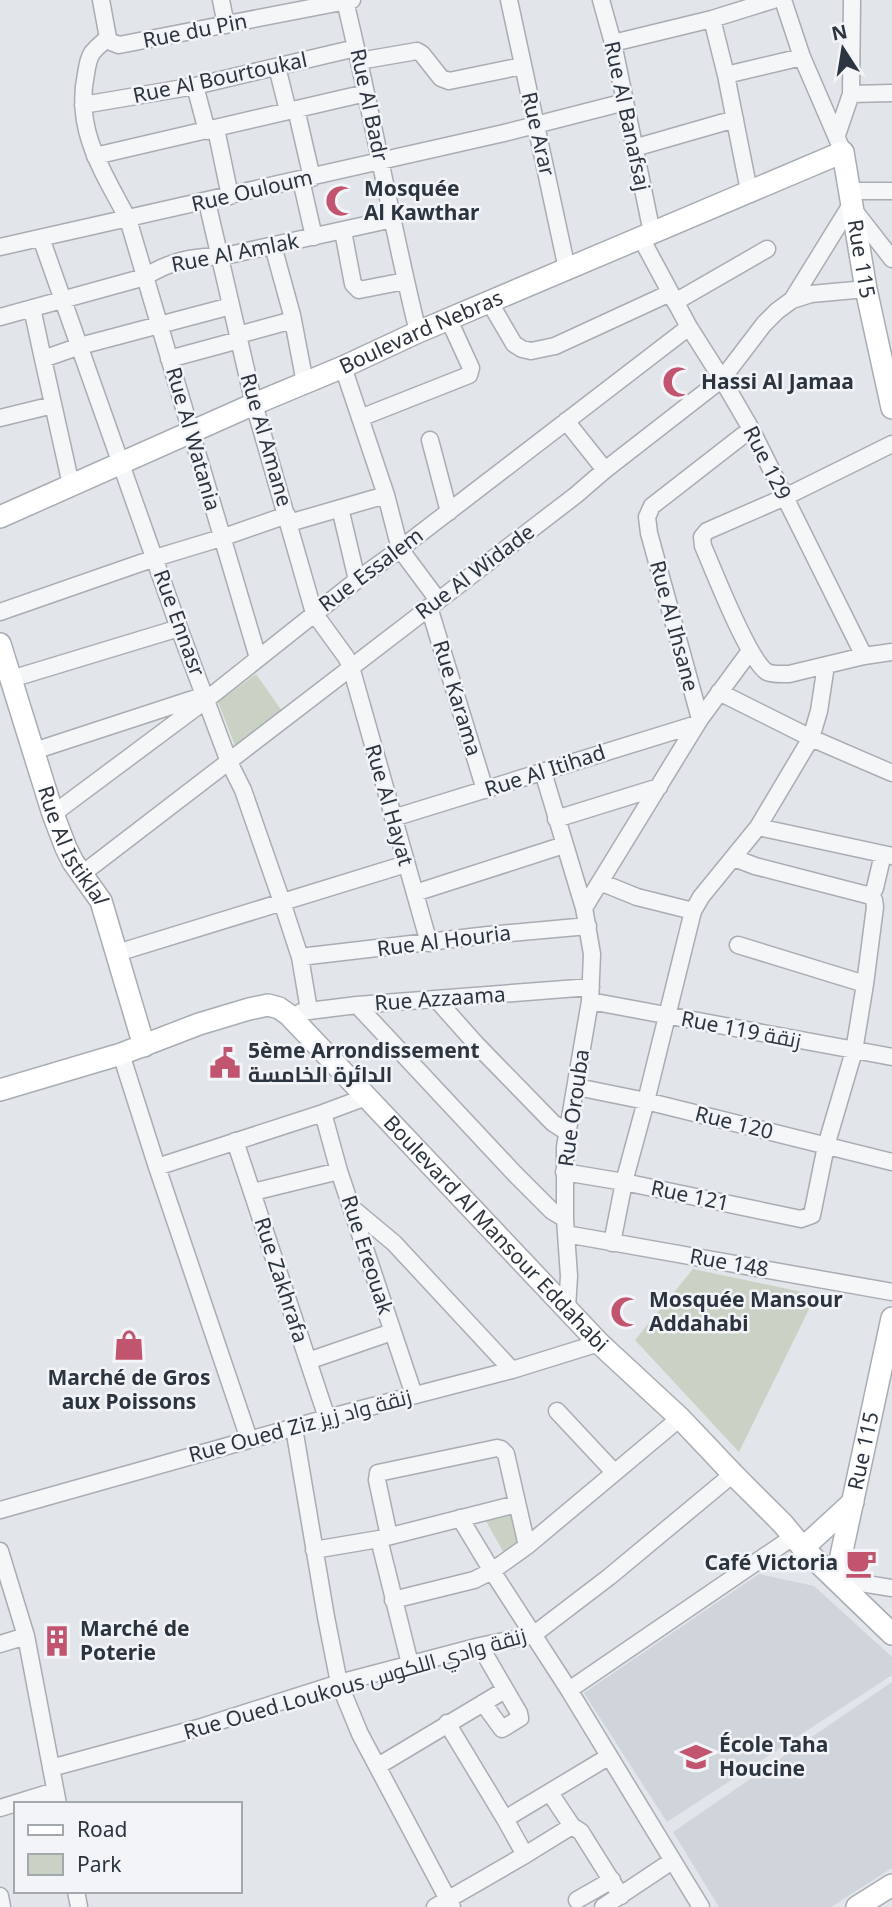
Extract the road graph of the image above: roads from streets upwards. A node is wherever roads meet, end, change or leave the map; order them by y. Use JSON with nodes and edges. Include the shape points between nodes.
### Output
{"nodes":[{"id":1,"x":101,"y":0,"type":"edge"},
{"id":2,"x":221,"y":0,"type":"edge"},
{"id":3,"x":509,"y":0,"type":"edge"},
{"id":4,"x":601,"y":0,"type":"edge"},
{"id":5,"x":773,"y":0,"type":"edge"},
{"id":6,"x":783,"y":0,"type":"edge"},
{"id":7,"x":852,"y":0,"type":"edge"},
{"id":8,"x":349,"y":1,"type":"edge"},
{"id":9,"x":326,"y":3,"type":"edge"},
{"id":10,"x":712,"y":19,"type":"junction"},
{"id":11,"x":226,"y":25,"type":"junction"},
{"id":12,"x":114,"y":41,"type":"junction"},
{"id":13,"x":612,"y":43,"type":"junction"},
{"id":14,"x":358,"y":54,"type":"junction"},
{"id":15,"x":802,"y":57,"type":"junction"},
{"id":16,"x":277,"y":66,"type":"junction"},
{"id":17,"x":522,"y":66,"type":"junction"},
{"id":18,"x":726,"y":75,"type":"junction"},
{"id":19,"x":195,"y":86,"type":"junction"},
{"id":20,"x":366,"y":93,"type":"junction"},
{"id":21,"x":892,"y":93,"type":"edge"},
{"id":22,"x":851,"y":94,"type":"junction"},
{"id":23,"x":625,"y":102,"type":"junction"},
{"id":24,"x":83,"y":106,"type":"junction"},
{"id":25,"x":292,"y":111,"type":"junction"},
{"id":26,"x":735,"y":119,"type":"junction"},
{"id":27,"x":536,"y":125,"type":"junction"},
{"id":28,"x":211,"y":130,"type":"junction"},
{"id":29,"x":840,"y":143,"type":"junction"},
{"id":30,"x":634,"y":148,"type":"junction"},
{"id":31,"x":95,"y":156,"type":"junction"},
{"id":32,"x":381,"y":162,"type":"junction"},
{"id":33,"x":306,"y":179,"type":"junction"},
{"id":34,"x":749,"y":191,"type":"junction"},
{"id":35,"x":892,"y":191,"type":"edge"},
{"id":36,"x":230,"y":196,"type":"junction"},
{"id":37,"x":852,"y":201,"type":"junction"},
{"id":38,"x":207,"y":202,"type":"junction"},
{"id":39,"x":128,"y":219,"type":"junction"},
{"id":40,"x":393,"y":219,"type":"junction"},
{"id":41,"x":343,"y":231,"type":"junction"},
{"id":42,"x":646,"y":235,"type":"junction"},
{"id":43,"x":314,"y":237,"type":"junction"},
{"id":44,"x":41,"y":238,"type":"junction"},
{"id":45,"x":273,"y":246,"type":"junction"},
{"id":46,"x":0,"y":247,"type":"edge"},
{"id":47,"x":767,"y":249,"type":"dead end"},
{"id":48,"x":220,"y":257,"type":"junction"},
{"id":49,"x":892,"y":259,"type":"edge"},
{"id":50,"x":568,"y":269,"type":"junction"},
{"id":51,"x":145,"y":277,"type":"junction"},
{"id":52,"x":405,"y":282,"type":"junction"},
{"id":53,"x":866,"y":289,"type":"junction"},
{"id":54,"x":672,"y":298,"type":"junction"},
{"id":55,"x":63,"y":299,"type":"junction"},
{"id":56,"x":792,"y":300,"type":"junction"},
{"id":57,"x":490,"y":303,"type":"junction"},
{"id":58,"x":232,"y":306,"type":"junction"},
{"id":59,"x":32,"y":308,"type":"junction"},
{"id":60,"x":0,"y":317,"type":"edge"},
{"id":61,"x":293,"y":320,"type":"junction"},
{"id":62,"x":449,"y":320,"type":"junction"},
{"id":63,"x":159,"y":324,"type":"junction"},
{"id":64,"x":689,"y":327,"type":"junction"},
{"id":65,"x":418,"y":332,"type":"junction"},
{"id":66,"x":239,"y":337,"type":"junction"},
{"id":67,"x":80,"y":346,"type":"junction"},
{"id":68,"x":43,"y":359,"type":"junction"},
{"id":69,"x":170,"y":359,"type":"junction"},
{"id":70,"x":343,"y":367,"type":"junction"},
{"id":71,"x":722,"y":379,"type":"junction"},
{"id":72,"x":306,"y":383,"type":"junction"},
{"id":73,"x":254,"y":404,"type":"junction"},
{"id":74,"x":53,"y":405,"type":"junction"},
{"id":75,"x":892,"y":408,"type":"edge"},
{"id":76,"x":0,"y":418,"type":"edge"},
{"id":77,"x":360,"y":418,"type":"junction"},
{"id":78,"x":566,"y":421,"type":"junction"},
{"id":79,"x":751,"y":429,"type":"junction"},
{"id":80,"x":192,"y":433,"type":"junction"},
{"id":81,"x":430,"y":440,"type":"dead end"},
{"id":82,"x":892,"y":444,"type":"edge"},
{"id":83,"x":122,"y":463,"type":"junction"},
{"id":84,"x":604,"y":470,"type":"junction"},
{"id":85,"x":71,"y":485,"type":"junction"},
{"id":86,"x":386,"y":495,"type":"junction"},
{"id":87,"x":785,"y":497,"type":"junction"},
{"id":88,"x":340,"y":508,"type":"junction"},
{"id":89,"x":449,"y":512,"type":"junction"},
{"id":90,"x":0,"y":517,"type":"edge"},
{"id":91,"x":288,"y":519,"type":"junction"},
{"id":92,"x":221,"y":538,"type":"junction"},
{"id":93,"x":400,"y":549,"type":"junction"},
{"id":94,"x":155,"y":558,"type":"junction"},
{"id":95,"x":357,"y":580,"type":"junction"},
{"id":96,"x":433,"y":604,"type":"junction"},
{"id":97,"x":0,"y":612,"type":"edge"},
{"id":98,"x":314,"y":613,"type":"junction"},
{"id":99,"x":179,"y":628,"type":"junction"},
{"id":100,"x":0,"y":644,"type":"edge"},
{"id":101,"x":750,"y":651,"type":"junction"},
{"id":102,"x":892,"y":652,"type":"edge"},
{"id":103,"x":864,"y":656,"type":"junction"},
{"id":104,"x":258,"y":658,"type":"junction"},
{"id":105,"x":826,"y":665,"type":"junction"},
{"id":106,"x":351,"y":667,"type":"junction"},
{"id":107,"x":11,"y":679,"type":"junction"},
{"id":108,"x":719,"y":692,"type":"junction"},
{"id":109,"x":205,"y":698,"type":"junction"},
{"id":110,"x":699,"y":722,"type":"junction"},
{"id":111,"x":811,"y":738,"type":"junction"},
{"id":112,"x":34,"y":751,"type":"junction"},
{"id":113,"x":229,"y":762,"type":"junction"},
{"id":114,"x":542,"y":772,"type":"junction"},
{"id":115,"x":892,"y":773,"type":"edge"},
{"id":116,"x":659,"y":787,"type":"junction"},
{"id":117,"x":485,"y":790,"type":"junction"},
{"id":118,"x":53,"y":814,"type":"junction"},
{"id":119,"x":393,"y":818,"type":"junction"},
{"id":120,"x":556,"y":819,"type":"junction"},
{"id":121,"x":758,"y":827,"type":"junction"},
{"id":122,"x":564,"y":845,"type":"junction"},
{"id":123,"x":888,"y":855,"type":"edge"},
{"id":124,"x":734,"y":858,"type":"junction"},
{"id":125,"x":406,"y":864,"type":"junction"},
{"id":126,"x":82,"y":874,"type":"junction"},
{"id":127,"x":600,"y":882,"type":"junction"},
{"id":128,"x":415,"y":893,"type":"junction"},
{"id":129,"x":871,"y":896,"type":"junction"},
{"id":130,"x":282,"y":902,"type":"junction"},
{"id":131,"x":584,"y":908,"type":"junction"},
{"id":132,"x":693,"y":911,"type":"junction"},
{"id":133,"x":588,"y":926,"type":"junction"},
{"id":134,"x":429,"y":943,"type":"junction"},
{"id":135,"x":738,"y":945,"type":"dead end"},
{"id":136,"x":117,"y":953,"type":"junction"},
{"id":137,"x":300,"y":957,"type":"junction"},
{"id":138,"x":866,"y":984,"type":"junction"},
{"id":139,"x":591,"y":994,"type":"junction"},
{"id":140,"x":436,"y":999,"type":"junction"},
{"id":141,"x":357,"y":1005,"type":"junction"},
{"id":142,"x":299,"y":1013,"type":"junction"},
{"id":143,"x":667,"y":1016,"type":"junction"},
{"id":144,"x":144,"y":1045,"type":"junction"},
{"id":145,"x":854,"y":1051,"type":"junction"},
{"id":146,"x":121,"y":1054,"type":"junction"},
{"id":147,"x":892,"y":1057,"type":"edge"},
{"id":148,"x":577,"y":1087,"type":"junction"},
{"id":149,"x":0,"y":1090,"type":"edge"},
{"id":150,"x":366,"y":1097,"type":"junction"},
{"id":151,"x":646,"y":1101,"type":"junction"},
{"id":152,"x":323,"y":1113,"type":"junction"},
{"id":153,"x":567,"y":1132,"type":"junction"},
{"id":154,"x":235,"y":1142,"type":"junction"},
{"id":155,"x":826,"y":1146,"type":"junction"},
{"id":156,"x":892,"y":1162,"type":"edge"},
{"id":157,"x":157,"y":1167,"type":"junction"},
{"id":158,"x":339,"y":1171,"type":"junction"},
{"id":159,"x":564,"y":1172,"type":"junction"},
{"id":160,"x":624,"y":1182,"type":"junction"},
{"id":161,"x":253,"y":1192,"type":"junction"},
{"id":162,"x":352,"y":1208,"type":"junction"},
{"id":163,"x":565,"y":1227,"type":"junction"},
{"id":164,"x":612,"y":1243,"type":"junction"},
{"id":165,"x":892,"y":1292,"type":"edge"},
{"id":166,"x":567,"y":1308,"type":"junction"},
{"id":167,"x":892,"y":1318,"type":"edge"},
{"id":168,"x":392,"y":1332,"type":"junction"},
{"id":169,"x":599,"y":1343,"type":"junction"},
{"id":170,"x":308,"y":1361,"type":"junction"},
{"id":171,"x":512,"y":1370,"type":"junction"},
{"id":172,"x":414,"y":1395,"type":"junction"},
{"id":173,"x":557,"y":1411,"type":"dead end"},
{"id":174,"x":327,"y":1418,"type":"junction"},
{"id":175,"x":680,"y":1418,"type":"junction"},
{"id":176,"x":294,"y":1428,"type":"junction"},
{"id":177,"x":249,"y":1439,"type":"junction"},
{"id":178,"x":614,"y":1472,"type":"junction"},
{"id":179,"x":733,"y":1474,"type":"junction"},
{"id":180,"x":853,"y":1502,"type":"junction"},
{"id":181,"x":517,"y":1504,"type":"junction"},
{"id":182,"x":0,"y":1510,"type":"edge"},
{"id":183,"x":460,"y":1518,"type":"junction"},
{"id":184,"x":384,"y":1537,"type":"junction"},
{"id":185,"x":798,"y":1542,"type":"junction"},
{"id":186,"x":527,"y":1546,"type":"junction"},
{"id":187,"x":0,"y":1550,"type":"edge"},
{"id":188,"x":314,"y":1550,"type":"junction"},
{"id":189,"x":492,"y":1572,"type":"junction"},
{"id":190,"x":836,"y":1579,"type":"junction"},
{"id":191,"x":892,"y":1588,"type":"edge"},
{"id":192,"x":393,"y":1600,"type":"junction"},
{"id":193,"x":892,"y":1634,"type":"edge"},
{"id":194,"x":533,"y":1635,"type":"junction"},
{"id":195,"x":26,"y":1636,"type":"junction"},
{"id":196,"x":0,"y":1644,"type":"edge"},
{"id":197,"x":480,"y":1646,"type":"junction"},
{"id":198,"x":410,"y":1664,"type":"junction"},
{"id":199,"x":339,"y":1683,"type":"junction"},
{"id":200,"x":505,"y":1690,"type":"junction"},
{"id":201,"x":569,"y":1690,"type":"junction"},
{"id":202,"x":483,"y":1703,"type":"junction"},
{"id":203,"x":447,"y":1723,"type":"junction"},
{"id":204,"x":608,"y":1757,"type":"junction"},
{"id":205,"x":378,"y":1766,"type":"junction"},
{"id":206,"x":51,"y":1768,"type":"junction"},
{"id":207,"x":550,"y":1793,"type":"junction"},
{"id":208,"x":56,"y":1797,"type":"edge"},
{"id":209,"x":31,"y":1802,"type":"edge"},
{"id":210,"x":505,"y":1819,"type":"junction"},
{"id":211,"x":572,"y":1826,"type":"junction"},
{"id":212,"x":525,"y":1855,"type":"junction"},
{"id":213,"x":672,"y":1861,"type":"junction"},
{"id":214,"x":611,"y":1880,"type":"junction"},
{"id":215,"x":892,"y":1885,"type":"edge"},
{"id":216,"x":0,"y":1896,"type":"edge"},
{"id":217,"x":621,"y":1896,"type":"junction"},
{"id":218,"x":445,"y":1904,"type":"edge"},
{"id":219,"x":575,"y":1905,"type":"edge"},
{"id":220,"x":2,"y":1907,"type":"edge"},
{"id":221,"x":603,"y":1907,"type":"edge"},
{"id":222,"x":701,"y":1907,"type":"edge"},
{"id":223,"x":858,"y":1907,"type":"edge"}],
"edges":[{"from":1,"to":12,"type":"street"},
{"from":2,"to":11,"type":"street"},
{"from":3,"to":17,"type":"street","name":"Rue Arar"},
{"from":4,"to":13,"type":"street","name":"Rue Al Banafsaj"},
{"from":5,"to":10,"type":"street"},
{"from":6,"to":15,"type":"street"},
{"from":7,"to":22,"type":"street","name":"Rue 115"},
{"from":8,"to":9,"type":"street","name":"Rue du Pin"},
{"from":8,"to":14,"type":"street","name":"Rue Al Badr"},
{"from":9,"to":11,"type":"street","name":"Rue du Pin"},
{"from":10,"to":13,"type":"street"},
{"from":10,"to":18,"type":"street"},
{"from":11,"to":12,"type":"street","name":"Rue du Pin"},
{"from":12,"to":24,"type":"street","name":"Rue Al Watania","via":[[92,53]]},
{"from":13,"to":23,"type":"street","name":"Rue Al Banafsaj"},
{"from":14,"to":16,"type":"street","name":"Rue Al Bourtoukal"},
{"from":14,"to":17,"type":"street","name":"Rue Al Bourtoukal","via":[[417,51],[449,81]]},
{"from":14,"to":20,"type":"street","name":"Rue Al Badr"},
{"from":15,"to":18,"type":"street"},
{"from":15,"to":29,"type":"street"},
{"from":16,"to":19,"type":"street","name":"Rue Al Bourtoukal"},
{"from":16,"to":25,"type":"street"},
{"from":17,"to":27,"type":"street","name":"Rue Arar"},
{"from":18,"to":26,"type":"street"},
{"from":19,"to":24,"type":"street","name":"Rue Al Bourtoukal"},
{"from":19,"to":28,"type":"street"},
{"from":20,"to":25,"type":"street"},
{"from":20,"to":32,"type":"street","name":"Rue Al Badr"},
{"from":21,"to":22,"type":"street"},
{"from":22,"to":29,"type":"street","name":"Rue 115"},
{"from":23,"to":27,"type":"street","name":"Rue Ouloum"},
{"from":23,"to":30,"type":"street","name":"Rue Al Banafsaj"},
{"from":24,"to":31,"type":"street","name":"Rue Al Watania"},
{"from":25,"to":28,"type":"street"},
{"from":25,"to":33,"type":"street"},
{"from":26,"to":30,"type":"street"},
{"from":26,"to":34,"type":"street"},
{"from":27,"to":32,"type":"street","name":"Rue Ouloum"},
{"from":27,"to":50,"type":"street","name":"Rue Arar"},
{"from":28,"to":31,"type":"street"},
{"from":28,"to":36,"type":"street"},
{"from":29,"to":34,"type":"street","name":"Boulevard Nebras"},
{"from":29,"to":37,"type":"street","name":"Rue 115"},
{"from":30,"to":42,"type":"street","name":"Rue Al Banafsaj"},
{"from":31,"to":39,"type":"street","name":"Rue Al Watania"},
{"from":32,"to":33,"type":"street","name":"Rue Ouloum"},
{"from":32,"to":40,"type":"street","name":"Rue Al Badr"},
{"from":33,"to":36,"type":"street","name":"Rue Ouloum"},
{"from":33,"to":43,"type":"street"},
{"from":34,"to":42,"type":"street","name":"Boulevard Nebras"},
{"from":35,"to":37,"type":"street"},
{"from":36,"to":38,"type":"street","name":"Rue Ouloum"},
{"from":37,"to":49,"type":"street"},
{"from":37,"to":53,"type":"street","name":"Rue 115"},
{"from":37,"to":56,"type":"street"},
{"from":38,"to":39,"type":"street","name":"Rue Ouloum"},
{"from":38,"to":48,"type":"street","name":"Rue Al Amane"},
{"from":39,"to":44,"type":"street","name":"Rue Ouloum"},
{"from":39,"to":51,"type":"street","name":"Rue Al Watania"},
{"from":40,"to":41,"type":"street","name":"Rue Al Amlak"},
{"from":40,"to":52,"type":"street","name":"Rue Al Badr"},
{"from":41,"to":43,"type":"street","name":"Rue Al Amlak"},
{"from":41,"to":52,"type":"street","via":[[356,288]]},
{"from":42,"to":50,"type":"street","name":"Boulevard Nebras"},
{"from":42,"to":54,"type":"street","name":"Rue 129"},
{"from":43,"to":45,"type":"street","name":"Rue Al Amlak"},
{"from":44,"to":46,"type":"street","name":"Rue Ouloum"},
{"from":44,"to":55,"type":"street","name":"Rue Ennasr"},
{"from":45,"to":48,"type":"street","name":"Rue Al Amlak"},
{"from":45,"to":61,"type":"street"},
{"from":47,"to":54,"type":"street"},
{"from":48,"to":51,"type":"street","name":"Rue Al Amlak","via":[[160,267]]},
{"from":48,"to":58,"type":"street","name":"Rue Al Amane"},
{"from":50,"to":57,"type":"street","name":"Boulevard Nebras"},
{"from":51,"to":55,"type":"street","name":"Rue Al Amlak"},
{"from":51,"to":63,"type":"street","name":"Rue Al Watania"},
{"from":52,"to":65,"type":"street","name":"Rue Al Badr"},
{"from":53,"to":56,"type":"street","name":"Rue Al Widade"},
{"from":53,"to":75,"type":"street","name":"Rue 115"},
{"from":54,"to":57,"type":"street","via":[[531,351],[514,344]]},
{"from":54,"to":64,"type":"street","name":"Rue 129"},
{"from":55,"to":59,"type":"street","name":"Rue Al Amlak"},
{"from":55,"to":67,"type":"street","name":"Rue Ennasr"},
{"from":56,"to":71,"type":"street","name":"Rue Al Widade","via":[[764,324]]},
{"from":57,"to":62,"type":"street","name":"Boulevard Nebras"},
{"from":58,"to":63,"type":"street"},
{"from":58,"to":66,"type":"street","name":"Rue Al Amane"},
{"from":59,"to":60,"type":"street","name":"Rue Al Amlak"},
{"from":59,"to":68,"type":"street"},
{"from":61,"to":66,"type":"street"},
{"from":61,"to":72,"type":"street"},
{"from":62,"to":65,"type":"street","name":"Boulevard Nebras"},
{"from":62,"to":77,"type":"street","via":[[471,368],[469,375]]},
{"from":63,"to":67,"type":"street"},
{"from":63,"to":69,"type":"street","name":"Rue Al Watania"},
{"from":64,"to":71,"type":"street","name":"Rue 129"},
{"from":64,"to":78,"type":"street","name":"Rue Essalem"},
{"from":65,"to":70,"type":"street","name":"Boulevard Nebras"},
{"from":66,"to":69,"type":"street"},
{"from":66,"to":73,"type":"street","name":"Rue Al Amane"},
{"from":67,"to":68,"type":"street"},
{"from":67,"to":83,"type":"street","name":"Rue Ennasr"},
{"from":68,"to":74,"type":"street"},
{"from":69,"to":80,"type":"street","name":"Rue Al Watania"},
{"from":70,"to":72,"type":"street","name":"Boulevard Nebras"},
{"from":70,"to":77,"type":"street"},
{"from":71,"to":79,"type":"street","name":"Rue 129"},
{"from":71,"to":84,"type":"street","name":"Rue Al Widade"},
{"from":72,"to":73,"type":"street","name":"Boulevard Nebras"},
{"from":73,"to":80,"type":"street","name":"Boulevard Nebras"},
{"from":73,"to":91,"type":"street","name":"Rue Al Amane"},
{"from":74,"to":76,"type":"street"},
{"from":74,"to":85,"type":"street"},
{"from":77,"to":86,"type":"street"},
{"from":78,"to":84,"type":"street"},
{"from":78,"to":89,"type":"street","name":"Rue Essalem"},
{"from":79,"to":87,"type":"street","name":"Rue 129"},
{"from":79,"to":110,"type":"street","name":"Rue Al Ihsane","via":[[652,506],[647,517]]},
{"from":80,"to":83,"type":"street","name":"Boulevard Nebras"},
{"from":80,"to":92,"type":"street","name":"Rue Al Watania"},
{"from":81,"to":89,"type":"street"},
{"from":82,"to":87,"type":"street"},
{"from":83,"to":85,"type":"street","name":"Boulevard Nebras"},
{"from":83,"to":94,"type":"street","name":"Rue Ennasr"},
{"from":84,"to":96,"type":"street","name":"Rue Al Widade"},
{"from":85,"to":90,"type":"street","name":"Boulevard Nebras"},
{"from":86,"to":88,"type":"street"},
{"from":86,"to":93,"type":"street"},
{"from":87,"to":101,"type":"street","via":[[702,537]]},
{"from":87,"to":103,"type":"street","name":"Rue 129"},
{"from":88,"to":91,"type":"street"},
{"from":88,"to":95,"type":"street"},
{"from":89,"to":93,"type":"street","name":"Rue Essalem"},
{"from":91,"to":92,"type":"street"},
{"from":91,"to":98,"type":"street","name":"Rue Al Amane"},
{"from":92,"to":94,"type":"street"},
{"from":92,"to":104,"type":"street","name":"Rue Al Watania"},
{"from":93,"to":95,"type":"street","name":"Rue Essalem"},
{"from":93,"to":96,"type":"street","name":"Rue Karama"},
{"from":94,"to":97,"type":"street"},
{"from":94,"to":99,"type":"street","name":"Rue Ennasr"},
{"from":95,"to":98,"type":"street","name":"Rue Essalem"},
{"from":96,"to":106,"type":"street","name":"Rue Al Widade"},
{"from":96,"to":117,"type":"street","name":"Rue Karama"},
{"from":98,"to":104,"type":"street","name":"Rue Essalem"},
{"from":98,"to":106,"type":"street","name":"Rue Al Amane"},
{"from":99,"to":107,"type":"street"},
{"from":99,"to":109,"type":"street","name":"Rue Ennasr"},
{"from":100,"to":107,"type":"street","name":"Rue Al Istiklal"},
{"from":101,"to":105,"type":"street","via":[[771,674]]},
{"from":101,"to":108,"type":"street"},
{"from":102,"to":103,"type":"street"},
{"from":103,"to":105,"type":"street"},
{"from":104,"to":109,"type":"street","name":"Rue Essalem"},
{"from":105,"to":111,"type":"street"},
{"from":106,"to":113,"type":"street","name":"Rue Al Widade"},
{"from":106,"to":119,"type":"street","name":"Rue Al Hayat"},
{"from":107,"to":112,"type":"street","name":"Rue Al Istiklal"},
{"from":108,"to":110,"type":"street"},
{"from":108,"to":111,"type":"street"},
{"from":109,"to":112,"type":"street"},
{"from":109,"to":113,"type":"street","name":"Rue Ennasr"},
{"from":109,"to":118,"type":"street","name":"Rue Essalem"},
{"from":110,"to":114,"type":"street","name":"Rue Al Itihad"},
{"from":110,"to":116,"type":"street"},
{"from":111,"to":115,"type":"street"},
{"from":111,"to":121,"type":"street"},
{"from":112,"to":118,"type":"street","name":"Rue Al Istiklal"},
{"from":113,"to":126,"type":"street","name":"Rue Al Widade"},
{"from":113,"to":130,"type":"street","name":"Rue Ennasr"},
{"from":114,"to":117,"type":"street","name":"Rue Al Itihad"},
{"from":114,"to":120,"type":"street","name":"Rue Orouba"},
{"from":116,"to":120,"type":"street"},
{"from":116,"to":127,"type":"street"},
{"from":117,"to":119,"type":"street","name":"Rue Al Itihad"},
{"from":118,"to":126,"type":"street","name":"Rue Al Istiklal"},
{"from":119,"to":125,"type":"street","name":"Rue Al Hayat"},
{"from":120,"to":122,"type":"street","name":"Rue Orouba"},
{"from":121,"to":123,"type":"street"},
{"from":121,"to":124,"type":"street"},
{"from":122,"to":128,"type":"street"},
{"from":122,"to":131,"type":"street","name":"Rue Orouba"},
{"from":123,"to":129,"type":"street"},
{"from":124,"to":129,"type":"street"},
{"from":124,"to":132,"type":"street"},
{"from":125,"to":128,"type":"street","name":"Rue Al Hayat"},
{"from":125,"to":130,"type":"street"},
{"from":126,"to":136,"type":"street","name":"Rue Al Istiklal","via":[[102,901]]},
{"from":127,"to":131,"type":"street"},
{"from":127,"to":132,"type":"street"},
{"from":128,"to":134,"type":"street","name":"Rue Al Hayat"},
{"from":129,"to":138,"type":"street","via":[[875,907]]},
{"from":130,"to":136,"type":"street"},
{"from":130,"to":137,"type":"street","name":"Rue Ennasr"},
{"from":131,"to":133,"type":"street","name":"Rue Orouba"},
{"from":132,"to":143,"type":"street"},
{"from":133,"to":134,"type":"street","name":"Rue Al Houria"},
{"from":133,"to":139,"type":"street","name":"Rue Orouba"},
{"from":134,"to":137,"type":"street","name":"Rue Al Houria"},
{"from":135,"to":138,"type":"street"},
{"from":136,"to":144,"type":"street","name":"Rue Al Istiklal"},
{"from":137,"to":142,"type":"street","name":"Rue Ennasr"},
{"from":138,"to":145,"type":"street"},
{"from":139,"to":140,"type":"street","name":"Rue Azzaama"},
{"from":139,"to":143,"type":"street","name":"Rue 119 زنقة"},
{"from":139,"to":148,"type":"street","name":"Rue Orouba"},
{"from":140,"to":141,"type":"street","name":"Rue Azzaama"},
{"from":140,"to":153,"type":"street","via":[[553,1123]]},
{"from":141,"to":142,"type":"street","name":"Rue Azzaama"},
{"from":141,"to":163,"type":"street"},
{"from":142,"to":144,"type":"street","via":[[268,1005]]},
{"from":142,"to":150,"type":"street","name":"Boulevard Al Mansour Eddahabi"},
{"from":143,"to":145,"type":"street","name":"Rue 119 زنقة"},
{"from":143,"to":151,"type":"street"},
{"from":144,"to":146,"type":"street"},
{"from":145,"to":147,"type":"street","name":"Rue 119 زنقة"},
{"from":145,"to":155,"type":"street"},
{"from":146,"to":149,"type":"street"},
{"from":146,"to":157,"type":"street"},
{"from":148,"to":151,"type":"street","name":"Rue 120"},
{"from":148,"to":153,"type":"street","name":"Rue Orouba"},
{"from":150,"to":152,"type":"street"},
{"from":150,"to":166,"type":"street","name":"Boulevard Al Mansour Eddahabi"},
{"from":151,"to":155,"type":"street","name":"Rue 120"},
{"from":151,"to":160,"type":"street"},
{"from":152,"to":154,"type":"street"},
{"from":152,"to":158,"type":"street","name":"Rue Ereouak"},
{"from":153,"to":159,"type":"street","name":"Rue Orouba"},
{"from":154,"to":157,"type":"street"},
{"from":154,"to":161,"type":"street","name":"Rue Zakhrafa"},
{"from":155,"to":156,"type":"street","name":"Rue 120"},
{"from":155,"to":160,"type":"street","name":"Rue 121","via":[[813,1212],[801,1219]]},
{"from":157,"to":177,"type":"street"},
{"from":158,"to":161,"type":"street"},
{"from":158,"to":162,"type":"street","name":"Rue Ereouak"},
{"from":159,"to":160,"type":"street","name":"Rue 121"},
{"from":159,"to":163,"type":"street","name":"Rue Orouba"},
{"from":160,"to":164,"type":"street"},
{"from":161,"to":170,"type":"street","name":"Rue Zakhrafa"},
{"from":162,"to":168,"type":"street","name":"Rue Ereouak"},
{"from":162,"to":171,"type":"street","via":[[394,1243]]},
{"from":163,"to":164,"type":"street","name":"Rue 148"},
{"from":163,"to":166,"type":"street","name":"Rue Orouba"},
{"from":164,"to":165,"type":"street","name":"Rue 148"},
{"from":166,"to":169,"type":"street","name":"Boulevard Al Mansour Eddahabi"},
{"from":167,"to":180,"type":"street","name":"Rue 115"},
{"from":168,"to":170,"type":"street"},
{"from":168,"to":172,"type":"street","name":"Rue Ereouak"},
{"from":169,"to":171,"type":"street","name":"Rue Oued Ziz زنقة واد زيز"},
{"from":169,"to":175,"type":"street","name":"Boulevard Al Mansour Eddahabi"},
{"from":170,"to":174,"type":"street","name":"Rue Zakhrafa"},
{"from":171,"to":172,"type":"street","name":"Rue Oued Ziz زنقة واد زيز"},
{"from":172,"to":174,"type":"street","name":"Rue Oued Ziz زنقة واد زيز"},
{"from":173,"to":178,"type":"street"},
{"from":174,"to":176,"type":"street","name":"Rue Oued Ziz زنقة واد زيز"},
{"from":175,"to":178,"type":"street"},
{"from":175,"to":179,"type":"street","name":"Boulevard Al Mansour Eddahabi"},
{"from":176,"to":177,"type":"street","name":"Rue Oued Ziz زنقة واد زيز"},
{"from":176,"to":188,"type":"street"},
{"from":177,"to":182,"type":"street","name":"Rue Oued Ziz زنقة واد زيز"},
{"from":178,"to":186,"type":"street"},
{"from":179,"to":185,"type":"street","name":"Boulevard Al Mansour Eddahabi"},
{"from":179,"to":194,"type":"street","name":"Rue Oued Loukous زنقة وادي اللكوس"},
{"from":180,"to":185,"type":"street","name":"Rue 115"},
{"from":180,"to":190,"type":"street","name":"Rue 115"},
{"from":181,"to":183,"type":"street"},
{"from":181,"to":184,"type":"street","via":[[506,1454],[498,1448],[379,1472]]},
{"from":181,"to":186,"type":"street"},
{"from":183,"to":184,"type":"street"},
{"from":183,"to":189,"type":"street"},
{"from":184,"to":188,"type":"street"},
{"from":184,"to":192,"type":"street"},
{"from":185,"to":190,"type":"street","name":"Boulevard Al Mansour Eddahabi"},
{"from":185,"to":201,"type":"street"},
{"from":186,"to":189,"type":"street"},
{"from":187,"to":195,"type":"street"},
{"from":188,"to":199,"type":"street"},
{"from":189,"to":192,"type":"street"},
{"from":189,"to":194,"type":"street"},
{"from":190,"to":191,"type":"street"},
{"from":190,"to":193,"type":"street","name":"Boulevard Al Mansour Eddahabi"},
{"from":192,"to":198,"type":"street"},
{"from":194,"to":197,"type":"street","name":"Rue Oued Loukous زنقة وادي اللكوس"},
{"from":194,"to":201,"type":"street"},
{"from":195,"to":196,"type":"street"},
{"from":195,"to":206,"type":"street"},
{"from":197,"to":198,"type":"street","name":"Rue Oued Loukous زنقة وادي اللكوس"},
{"from":197,"to":200,"type":"street"},
{"from":198,"to":199,"type":"street","name":"Rue Oued Loukous زنقة وادي اللكوس"},
{"from":199,"to":205,"type":"street"},
{"from":199,"to":206,"type":"street","name":"Rue Oued Loukous زنقة وادي اللكوس"},
{"from":200,"to":202,"type":"street"},
{"from":200,"to":202,"type":"street","via":[[520,1718],[503,1729]]},
{"from":201,"to":204,"type":"street"},
{"from":202,"to":203,"type":"street"},
{"from":203,"to":205,"type":"street"},
{"from":203,"to":210,"type":"street"},
{"from":204,"to":207,"type":"street"},
{"from":204,"to":213,"type":"street"},
{"from":205,"to":218,"type":"street"},
{"from":206,"to":208,"type":"street"},
{"from":207,"to":210,"type":"street"},
{"from":207,"to":211,"type":"street"},
{"from":208,"to":209,"type":"street"},
{"from":210,"to":212,"type":"street"},
{"from":211,"to":212,"type":"street"},
{"from":211,"to":214,"type":"street","via":[[581,1832]]},
{"from":212,"to":218,"type":"street"},
{"from":213,"to":217,"type":"street"},
{"from":213,"to":222,"type":"street"},
{"from":214,"to":217,"type":"street"},
{"from":214,"to":219,"type":"street"},
{"from":215,"to":223,"type":"street"},
{"from":216,"to":220,"type":"street"},
{"from":217,"to":221,"type":"street"}]}
